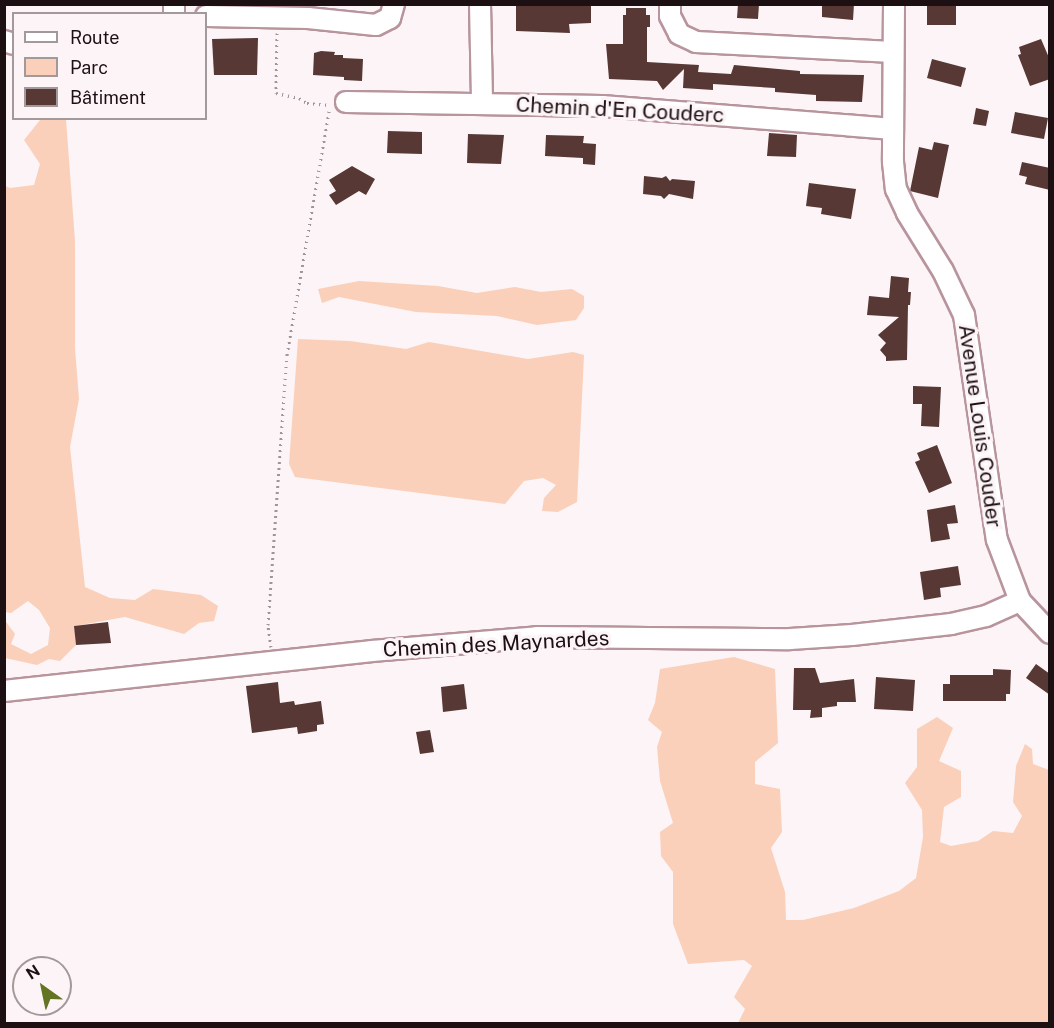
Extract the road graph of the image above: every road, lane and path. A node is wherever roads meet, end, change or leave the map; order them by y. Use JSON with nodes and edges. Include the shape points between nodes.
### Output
{"nodes":[{"id":1,"x":394,"y":4,"type":"edge"},
{"id":2,"x":480,"y":4,"type":"edge"},
{"id":3,"x":670,"y":4,"type":"edge"},
{"id":4,"x":894,"y":4,"type":"edge"},
{"id":5,"x":207,"y":16,"type":"edge"},
{"id":6,"x":277,"y":17,"type":"junction"},
{"id":7,"x":893,"y":52,"type":"junction"},
{"id":8,"x":338,"y":103,"type":"junction"},
{"id":9,"x":482,"y":103,"type":"junction"},
{"id":10,"x":893,"y":129,"type":"junction"},
{"id":11,"x":1020,"y":601,"type":"junction"},
{"id":12,"x":1050,"y":633,"type":"edge"},
{"id":13,"x":273,"y":662,"type":"junction"},
{"id":14,"x":4,"y":691,"type":"edge"}],
"edges":[{"from":1,"to":6,"type":"street","via":[[390,18],[376,26]]},
{"from":2,"to":9,"type":"street"},
{"from":3,"to":7,"type":"street","via":[[670,16],[679,34],[696,42]]},
{"from":4,"to":7,"type":"street","name":"Avenue Louis Couder"},
{"from":5,"to":6,"type":"street"},
{"from":6,"to":8,"type":"path","via":[[276,93],[307,103]]},
{"from":7,"to":10,"type":"street","name":"Avenue Louis Couder"},
{"from":8,"to":9,"type":"street","name":"Chemin d'En Couderc"},
{"from":8,"to":13,"type":"path","via":[[287,355],[268,626]]},
{"from":9,"to":10,"type":"street","name":"Chemin d'En Couderc","via":[[602,105]]},
{"from":10,"to":11,"type":"street","name":"Avenue Louis Couder","via":[[894,177],[900,200],[943,271],[968,330],[997,540]]},
{"from":11,"to":12,"type":"street","name":"Avenue Louis Couder"},
{"from":11,"to":13,"type":"street","name":"Chemin des Maynardes","via":[[986,616],[951,624],[852,635],[790,639],[537,637]]},
{"from":13,"to":14,"type":"street","name":"Chemin des Maynardes"}]}
